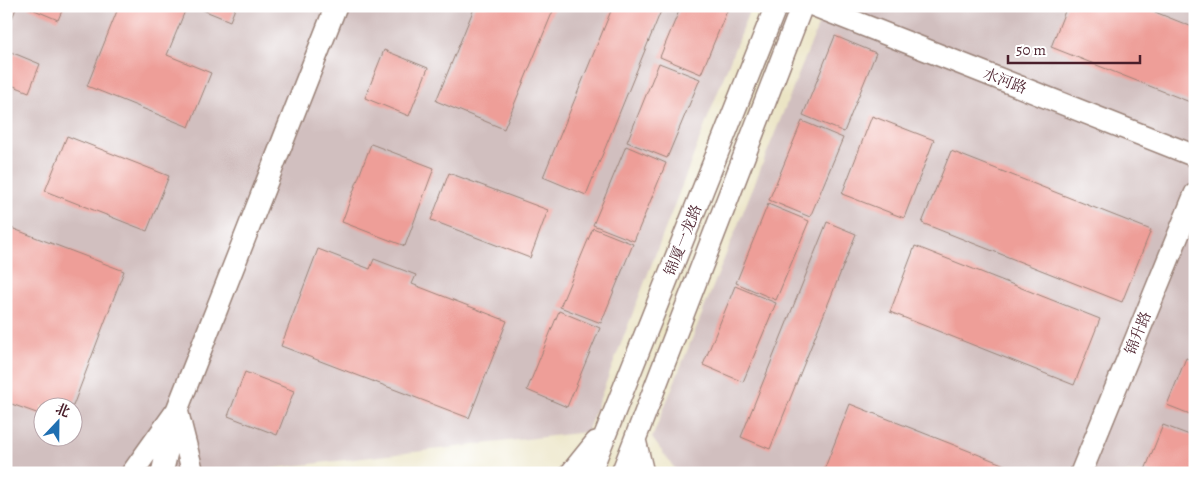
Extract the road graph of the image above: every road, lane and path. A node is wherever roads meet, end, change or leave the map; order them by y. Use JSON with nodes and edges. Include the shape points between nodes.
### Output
{"nodes":[{"id":1,"x":336,"y":6,"type":"edge"},
{"id":2,"x":776,"y":6,"type":"edge"},
{"id":3,"x":802,"y":6,"type":"edge"},
{"id":4,"x":815,"y":6,"type":"edge"},
{"id":5,"x":1195,"y":156,"type":"edge"},
{"id":6,"x":1195,"y":194,"type":"edge"},
{"id":7,"x":177,"y":410,"type":"junction"},
{"id":8,"x":608,"y":429,"type":"junction"},
{"id":9,"x":635,"y":440,"type":"junction"},
{"id":10,"x":132,"y":473,"type":"edge"},
{"id":11,"x":162,"y":473,"type":"edge"},
{"id":12,"x":193,"y":473,"type":"edge"},
{"id":13,"x":570,"y":473,"type":"edge"},
{"id":14,"x":590,"y":473,"type":"edge"},
{"id":15,"x":622,"y":473,"type":"edge"},
{"id":16,"x":644,"y":473,"type":"edge"},
{"id":17,"x":1081,"y":473,"type":"edge"}],
"edges":[{"from":1,"to":7,"type":"street"},
{"from":2,"to":8,"type":"street","name":"锦厦一龙路"},
{"from":3,"to":9,"type":"street","name":"锦厦一龙路"},
{"from":4,"to":5,"type":"street","name":"水河路"},
{"from":6,"to":17,"type":"street","name":"锦升路"},
{"from":7,"to":10,"type":"street"},
{"from":7,"to":11,"type":"street"},
{"from":7,"to":12,"type":"street"},
{"from":8,"to":13,"type":"street"},
{"from":8,"to":14,"type":"street","name":"锦厦一龙路"},
{"from":9,"to":15,"type":"street","name":"锦厦一龙路"},
{"from":9,"to":16,"type":"street"}]}
